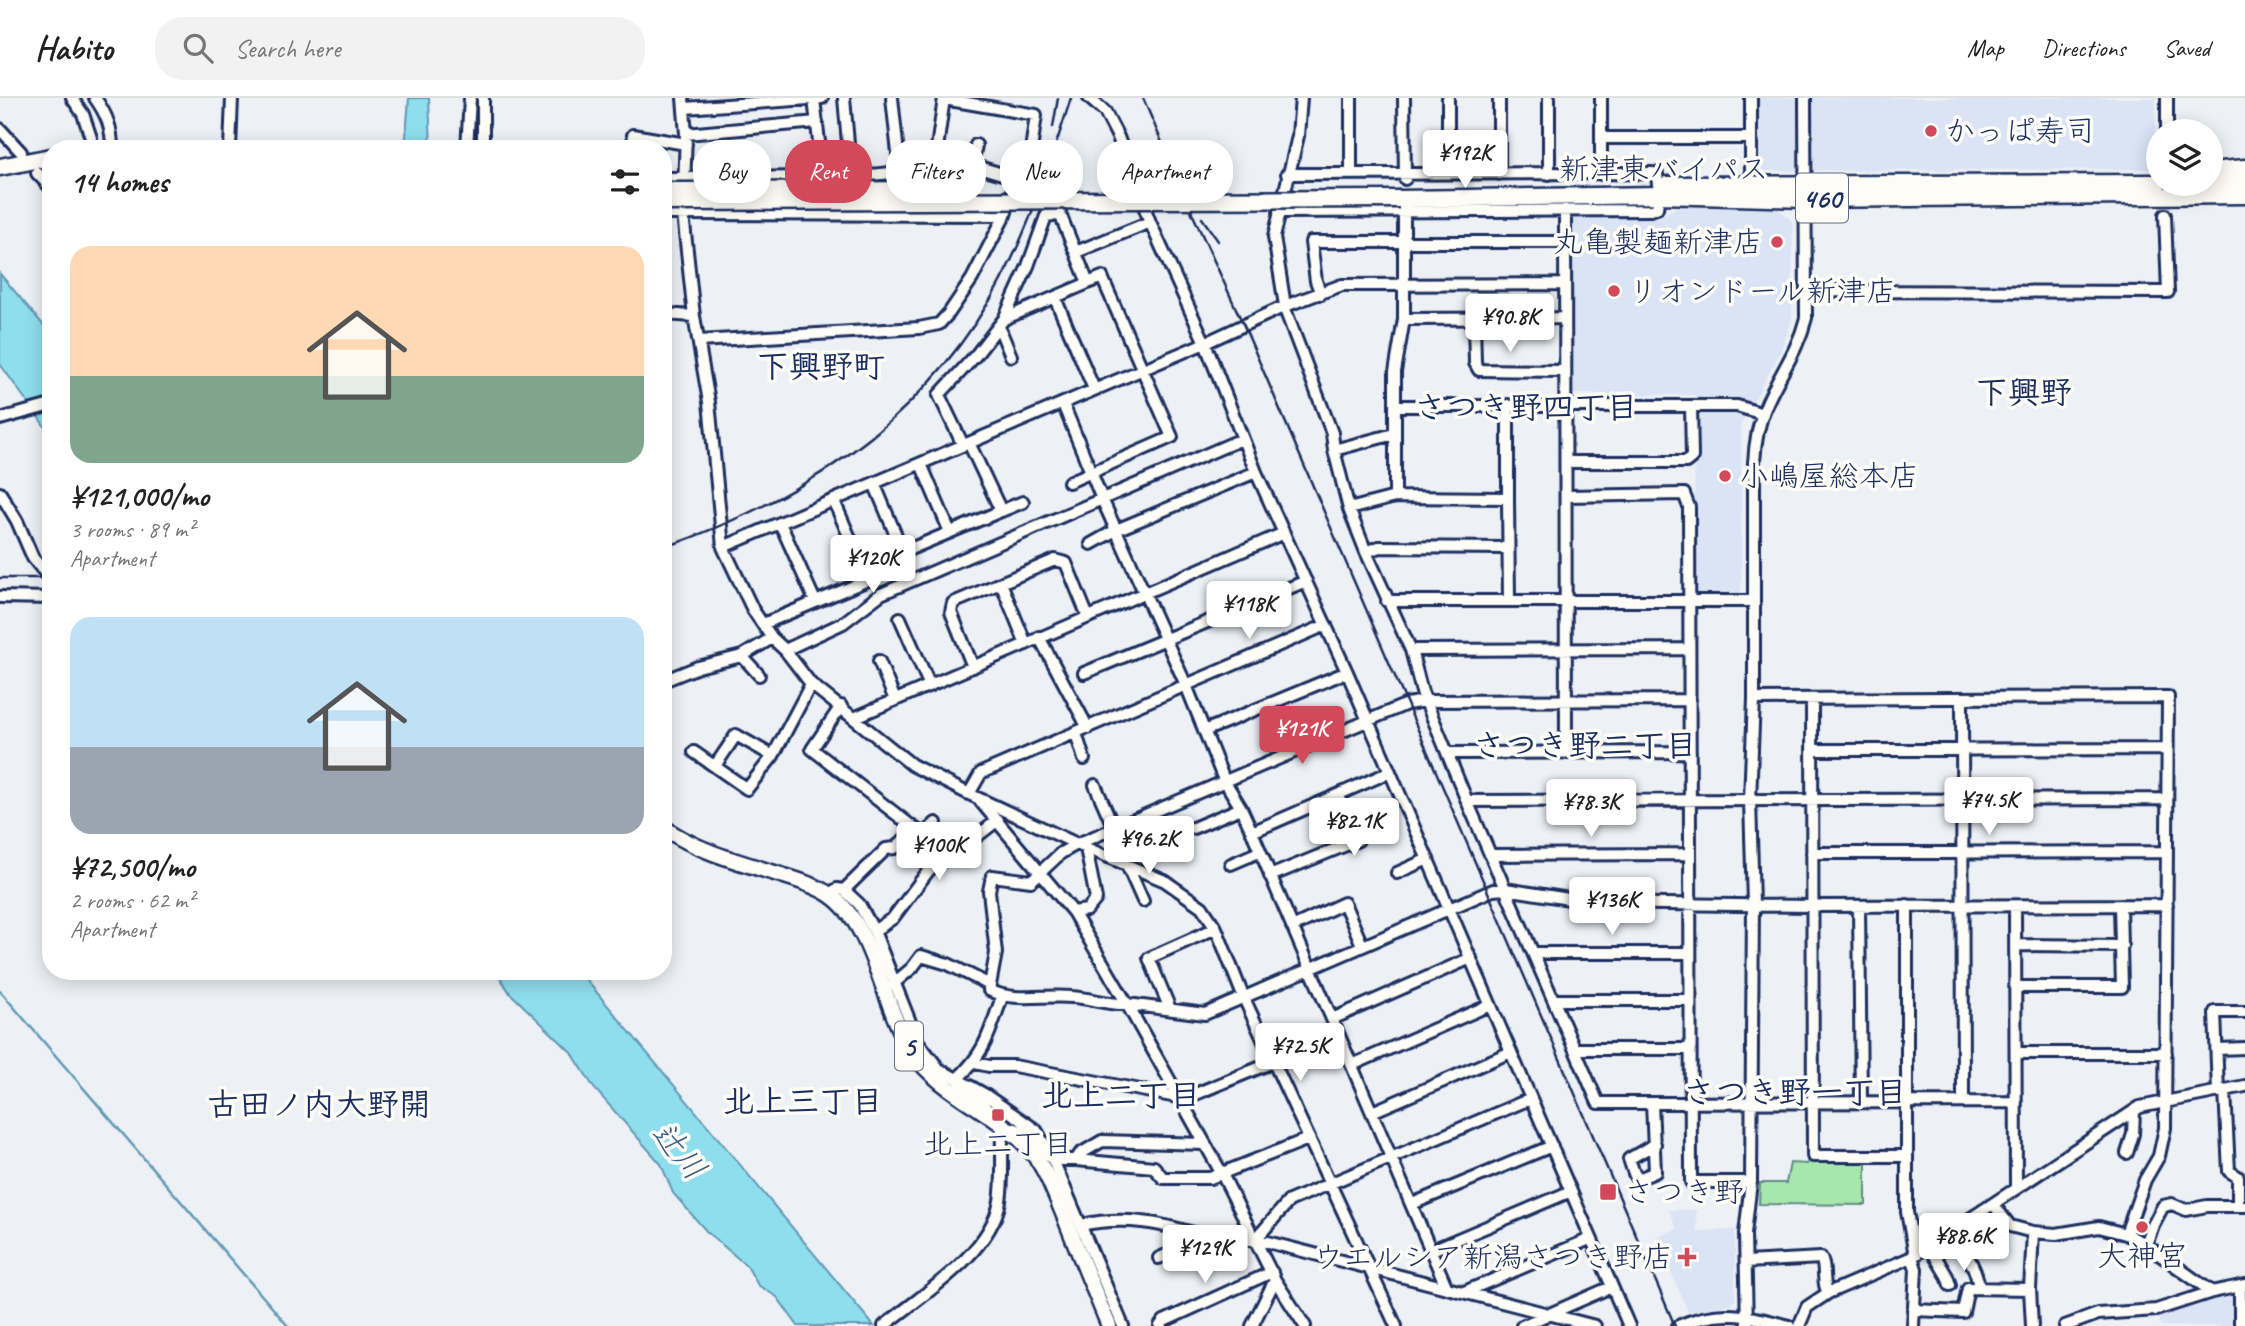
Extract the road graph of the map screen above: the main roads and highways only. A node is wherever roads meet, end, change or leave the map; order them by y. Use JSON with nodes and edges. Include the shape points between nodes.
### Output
{"nodes":[{"id":1,"x":42,"y":160,"type":"edge"},
{"id":2,"x":0,"y":167,"type":"edge"},
{"id":3,"x":2245,"y":168,"type":"edge"},
{"id":4,"x":2223,"y":171,"type":"edge"},
{"id":5,"x":2146,"y":177,"type":"edge"},
{"id":6,"x":2245,"y":182,"type":"edge"},
{"id":7,"x":2146,"y":183,"type":"edge"},
{"id":8,"x":2223,"y":183,"type":"edge"},
{"id":9,"x":2069,"y":184,"type":"junction"},
{"id":10,"x":672,"y":191,"type":"edge"},
{"id":11,"x":1806,"y":191,"type":"junction"},
{"id":12,"x":1403,"y":193,"type":"junction"},
{"id":13,"x":2245,"y":195,"type":"edge"},
{"id":14,"x":2144,"y":196,"type":"junction"},
{"id":15,"x":672,"y":202,"type":"edge"},
{"id":16,"x":2245,"y":205,"type":"edge"},
{"id":17,"x":672,"y":833,"type":"edge"},
{"id":18,"x":1109,"y":1326,"type":"edge"}],
"edges":[{"from":1,"to":2,"type":"highway"},
{"from":3,"to":4,"type":"highway"},
{"from":5,"to":9,"type":"highway"},
{"from":6,"to":8,"type":"highway"},
{"from":7,"to":9,"type":"highway","name":"新津東バイパス","number":"460"},
{"from":9,"to":11,"type":"highway","name":"新津東バイパス","number":"460"},
{"from":10,"to":12,"type":"highway","name":"新津東バイパス","number":"460","bridge":true},
{"from":11,"to":12,"type":"highway","name":"新津東バイパス","number":"460"},
{"from":11,"to":14,"type":"highway","name":"新津東バイパス","number":"460"},
{"from":12,"to":15,"type":"highway","name":"新津東バイパス","number":"460","bridge":true},
{"from":13,"to":14,"type":"highway","name":"新津東バイパス","number":"460"},
{"from":14,"to":16,"type":"highway"},
{"from":17,"to":18,"type":"main road","number":"5","via":[[690,844],[829,894],[853,918],[913,1053],[948,1087],[1000,1122],[1032,1152],[1049,1180]]}]}
